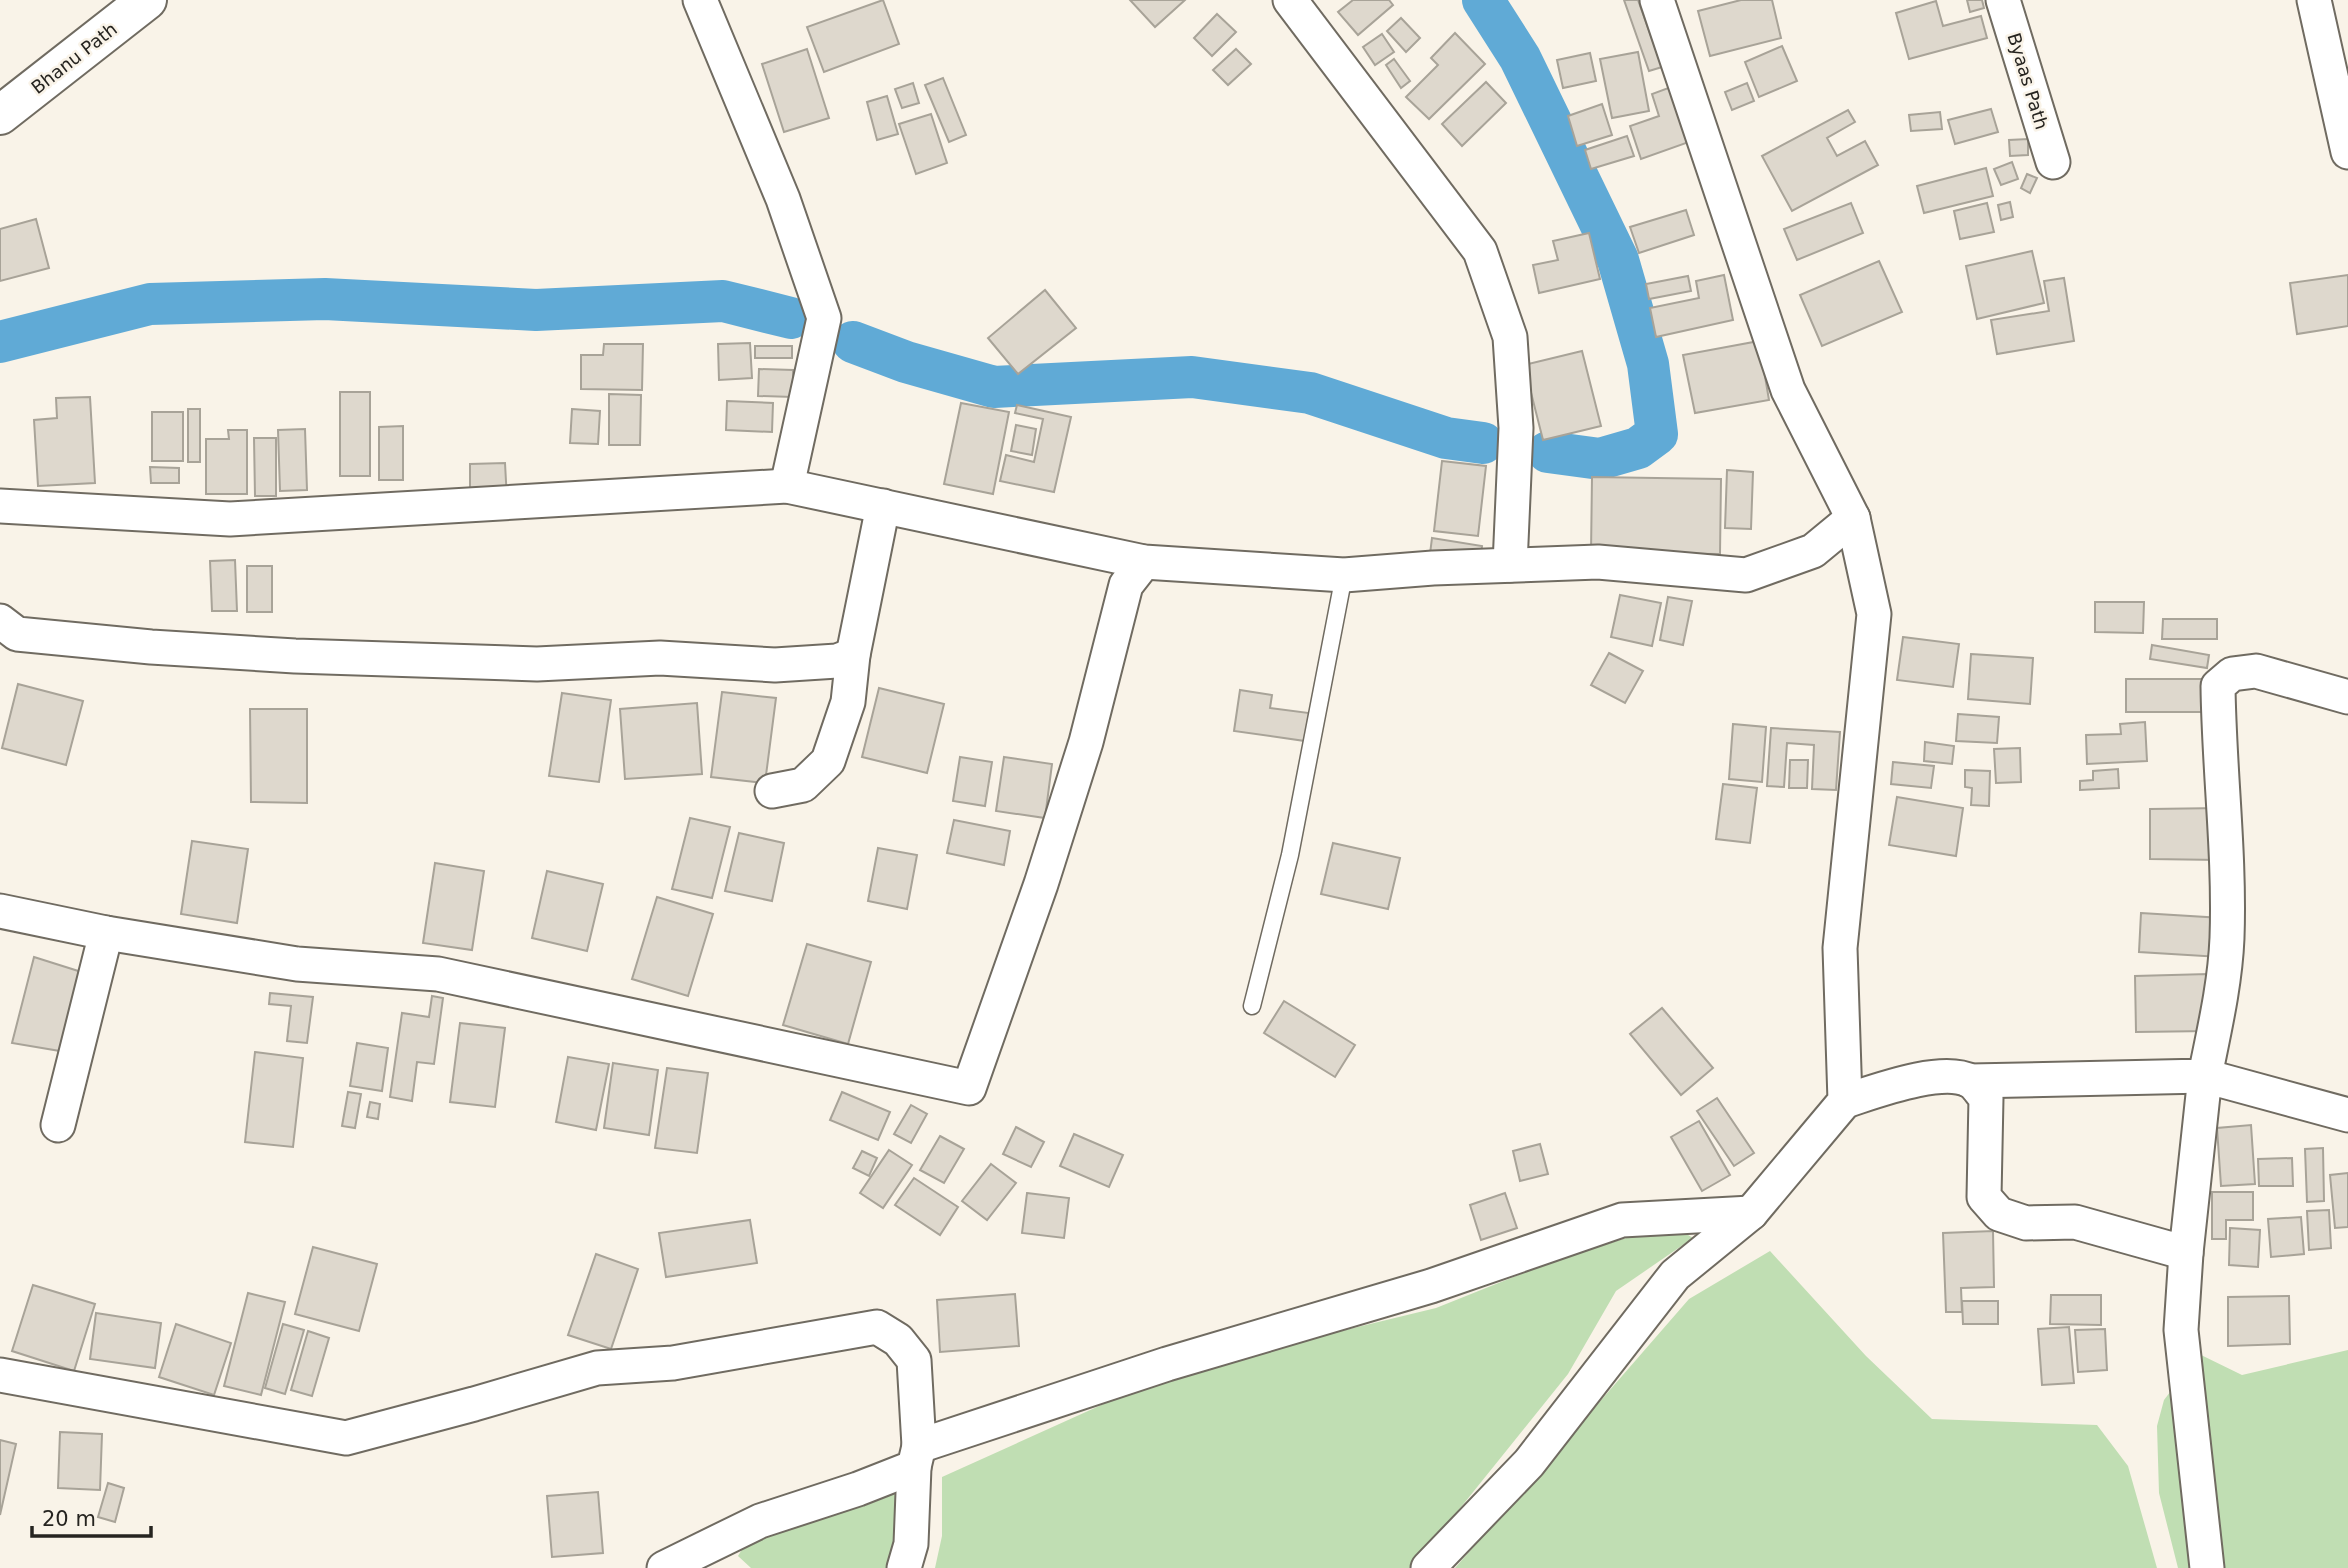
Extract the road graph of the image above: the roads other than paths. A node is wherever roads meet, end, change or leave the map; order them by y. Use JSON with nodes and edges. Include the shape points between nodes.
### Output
{"nodes":[{"id":1,"x":147,"y":0,"type":"edge"},
{"id":2,"x":700,"y":0,"type":"edge"},
{"id":3,"x":1290,"y":0,"type":"edge"},
{"id":4,"x":1657,"y":0,"type":"edge"},
{"id":5,"x":2003,"y":0,"type":"edge"},
{"id":6,"x":2314,"y":0,"type":"edge"},
{"id":7,"x":0,"y":115,"type":"edge"},
{"id":8,"x":2348,"y":152,"type":"edge"},
{"id":9,"x":2053,"y":162,"type":"dead end"},
{"id":10,"x":787,"y":486,"type":"junction"},
{"id":11,"x":0,"y":506,"type":"edge"},
{"id":12,"x":883,"y":506,"type":"junction"},
{"id":13,"x":1853,"y":518,"type":"junction"},
{"id":14,"x":1144,"y":562,"type":"junction"},
{"id":15,"x":1510,"y":565,"type":"junction"},
{"id":16,"x":1344,"y":575,"type":"junction"},
{"id":17,"x":0,"y":621,"type":"edge"},
{"id":18,"x":853,"y":655,"type":"junction"},
{"id":19,"x":2348,"y":697,"type":"edge"},
{"id":20,"x":772,"y":791,"type":"dead end"},
{"id":21,"x":0,"y":911,"type":"edge"},
{"id":22,"x":106,"y":933,"type":"junction"},
{"id":23,"x":1252,"y":1006,"type":"dead end"},
{"id":24,"x":2205,"y":1076,"type":"junction"},
{"id":25,"x":1970,"y":1081,"type":"junction"},
{"id":26,"x":1845,"y":1101,"type":"junction"},
{"id":27,"x":2348,"y":1115,"type":"edge"},
{"id":28,"x":58,"y":1125,"type":"dead end"},
{"id":29,"x":1751,"y":1213,"type":"junction"},
{"id":30,"x":2186,"y":1253,"type":"junction"},
{"id":31,"x":0,"y":1375,"type":"edge"},
{"id":32,"x":916,"y":1457,"type":"junction"},
{"id":33,"x":664,"y":1568,"type":"edge"},
{"id":34,"x":904,"y":1568,"type":"edge"},
{"id":35,"x":1428,"y":1568,"type":"edge"},
{"id":36,"x":2207,"y":1568,"type":"edge"}],
"edges":[{"from":1,"to":7,"type":"street","name":"Bhanu Path"},
{"from":2,"to":10,"type":"street","via":[[783,199],[824,318]]},
{"from":3,"to":15,"type":"street","via":[[1480,251],[1510,337],[1516,428]]},
{"from":4,"to":13,"type":"street","via":[[1788,390]]},
{"from":5,"to":9,"type":"street","name":"Byaas Path"},
{"from":6,"to":8,"type":"street"},
{"from":10,"to":11,"type":"street","via":[[230,519]]},
{"from":10,"to":12,"type":"street"},
{"from":12,"to":14,"type":"street"},
{"from":12,"to":18,"type":"street"},
{"from":13,"to":15,"type":"street","via":[[1813,551],[1746,575],[1598,562]]},
{"from":13,"to":26,"type":"street","via":[[1874,614],[1840,947]]},
{"from":14,"to":16,"type":"street"},
{"from":14,"to":22,"type":"street","via":[[1126,585],[1086,742],[969,1087],[438,974],[297,964]]},
{"from":15,"to":16,"type":"street"},
{"from":16,"to":23,"type":"lane","via":[[1290,855]]},
{"from":17,"to":18,"type":"street","via":[[17,634],[295,656],[537,664],[660,658],[775,666],[837,661]]},
{"from":18,"to":20,"type":"street","via":[[848,702],[828,761],[803,785]]},
{"from":19,"to":24,"type":"street","via":[[2256,671],[2232,674],[2218,685],[2227,938]]},
{"from":21,"to":22,"type":"street"},
{"from":22,"to":28,"type":"street"},
{"from":24,"to":25,"type":"street"},
{"from":24,"to":27,"type":"street"},
{"from":24,"to":30,"type":"street"},
{"from":25,"to":26,"type":"street","via":[[1944,1077],[1907,1081]]},
{"from":25,"to":30,"type":"street","via":[[1986,1098],[1984,1197],[1999,1214],[2026,1223],[2075,1222]]},
{"from":26,"to":29,"type":"street"},
{"from":29,"to":32,"type":"street","via":[[1622,1220],[1431,1286],[1167,1364]]},
{"from":29,"to":35,"type":"street","via":[[1675,1275],[1529,1463]]},
{"from":30,"to":36,"type":"street","via":[[2181,1330]]},
{"from":31,"to":32,"type":"street","via":[[346,1438],[597,1368],[673,1363],[877,1327],[898,1340],[914,1360]]},
{"from":32,"to":33,"type":"street","via":[[858,1489],[760,1521]]},
{"from":32,"to":34,"type":"street","via":[[911,1544]]}]}
